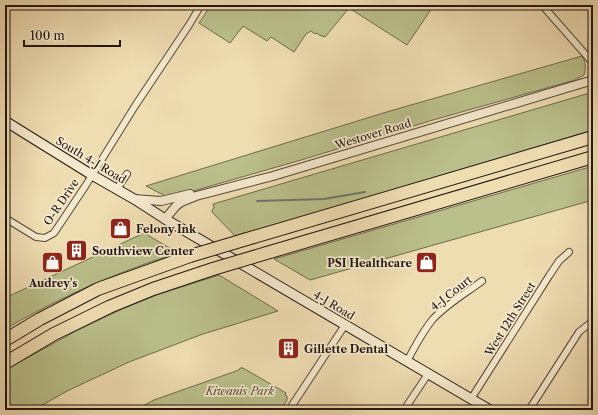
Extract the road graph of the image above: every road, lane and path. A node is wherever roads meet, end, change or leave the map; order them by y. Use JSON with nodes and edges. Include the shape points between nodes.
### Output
{"nodes":[{"id":1,"x":201,"y":5,"type":"edge"},
{"id":2,"x":542,"y":5,"type":"edge"},
{"id":3,"x":593,"y":63,"type":"edge"},
{"id":4,"x":593,"y":80,"type":"edge"},
{"id":5,"x":5,"y":121,"type":"edge"},
{"id":6,"x":593,"y":138,"type":"edge"},
{"id":7,"x":593,"y":157,"type":"edge"},
{"id":8,"x":127,"y":174,"type":"dead end"},
{"id":9,"x":92,"y":175,"type":"junction"},
{"id":10,"x":117,"y":189,"type":"junction"},
{"id":11,"x":196,"y":196,"type":"junction"},
{"id":12,"x":134,"y":200,"type":"junction"},
{"id":13,"x":5,"y":218,"type":"edge"},
{"id":14,"x":165,"y":219,"type":"junction"},
{"id":15,"x":569,"y":252,"type":"dead end"},
{"id":16,"x":482,"y":281,"type":"dead end"},
{"id":17,"x":589,"y":324,"type":"dead end"},
{"id":18,"x":345,"y":325,"type":"junction"},
{"id":19,"x":5,"y":340,"type":"edge"},
{"id":20,"x":407,"y":361,"type":"junction"},
{"id":21,"x":5,"y":363,"type":"edge"},
{"id":22,"x":428,"y":374,"type":"junction"},
{"id":23,"x":471,"y":399,"type":"junction"},
{"id":24,"x":289,"y":410,"type":"edge"},
{"id":25,"x":404,"y":410,"type":"edge"},
{"id":26,"x":490,"y":410,"type":"edge"},
{"id":27,"x":529,"y":410,"type":"edge"}],
"edges":[{"from":1,"to":9,"type":"street","name":"O-R Drive"},
{"from":2,"to":3,"type":"street"},
{"from":4,"to":11,"type":"street","name":"Westover Road","via":[[273,176]]},
{"from":5,"to":9,"type":"main road","name":"South 4-J Road"},
{"from":6,"to":19,"type":"highway","bridge":true,"via":[[190,256],[98,289]]},
{"from":7,"to":21,"type":"highway","bridge":true,"via":[[213,269],[153,290],[109,307],[54,334]]},
{"from":8,"to":10,"type":"street"},
{"from":9,"to":10,"type":"main road","name":"South 4-J Road"},
{"from":9,"to":13,"type":"street","name":"O-R Drive","via":[[54,233],[45,238],[36,237]]},
{"from":10,"to":12,"type":"main road","name":"South 4-J Road"},
{"from":11,"to":12,"type":"street","via":[[189,194],[161,201]]},
{"from":11,"to":14,"type":"street","name":"Westover Road","via":[[181,202]]},
{"from":12,"to":14,"type":"main road","name":"South 4-J Road"},
{"from":14,"to":18,"type":"main road","name":"4-J Road"},
{"from":15,"to":23,"type":"street","name":"West 12th Street","via":[[549,276]]},
{"from":16,"to":20,"type":"street","name":"4-J Court","via":[[445,307],[433,319]]},
{"from":17,"to":27,"type":"street","via":[[579,332]]},
{"from":18,"to":20,"type":"main road","name":"4-J Road"},
{"from":18,"to":24,"type":"street"},
{"from":20,"to":22,"type":"main road","name":"4-J Road"},
{"from":22,"to":23,"type":"main road","name":"4-J Road"},
{"from":22,"to":25,"type":"street"},
{"from":23,"to":26,"type":"main road","name":"4-J Road"}]}
